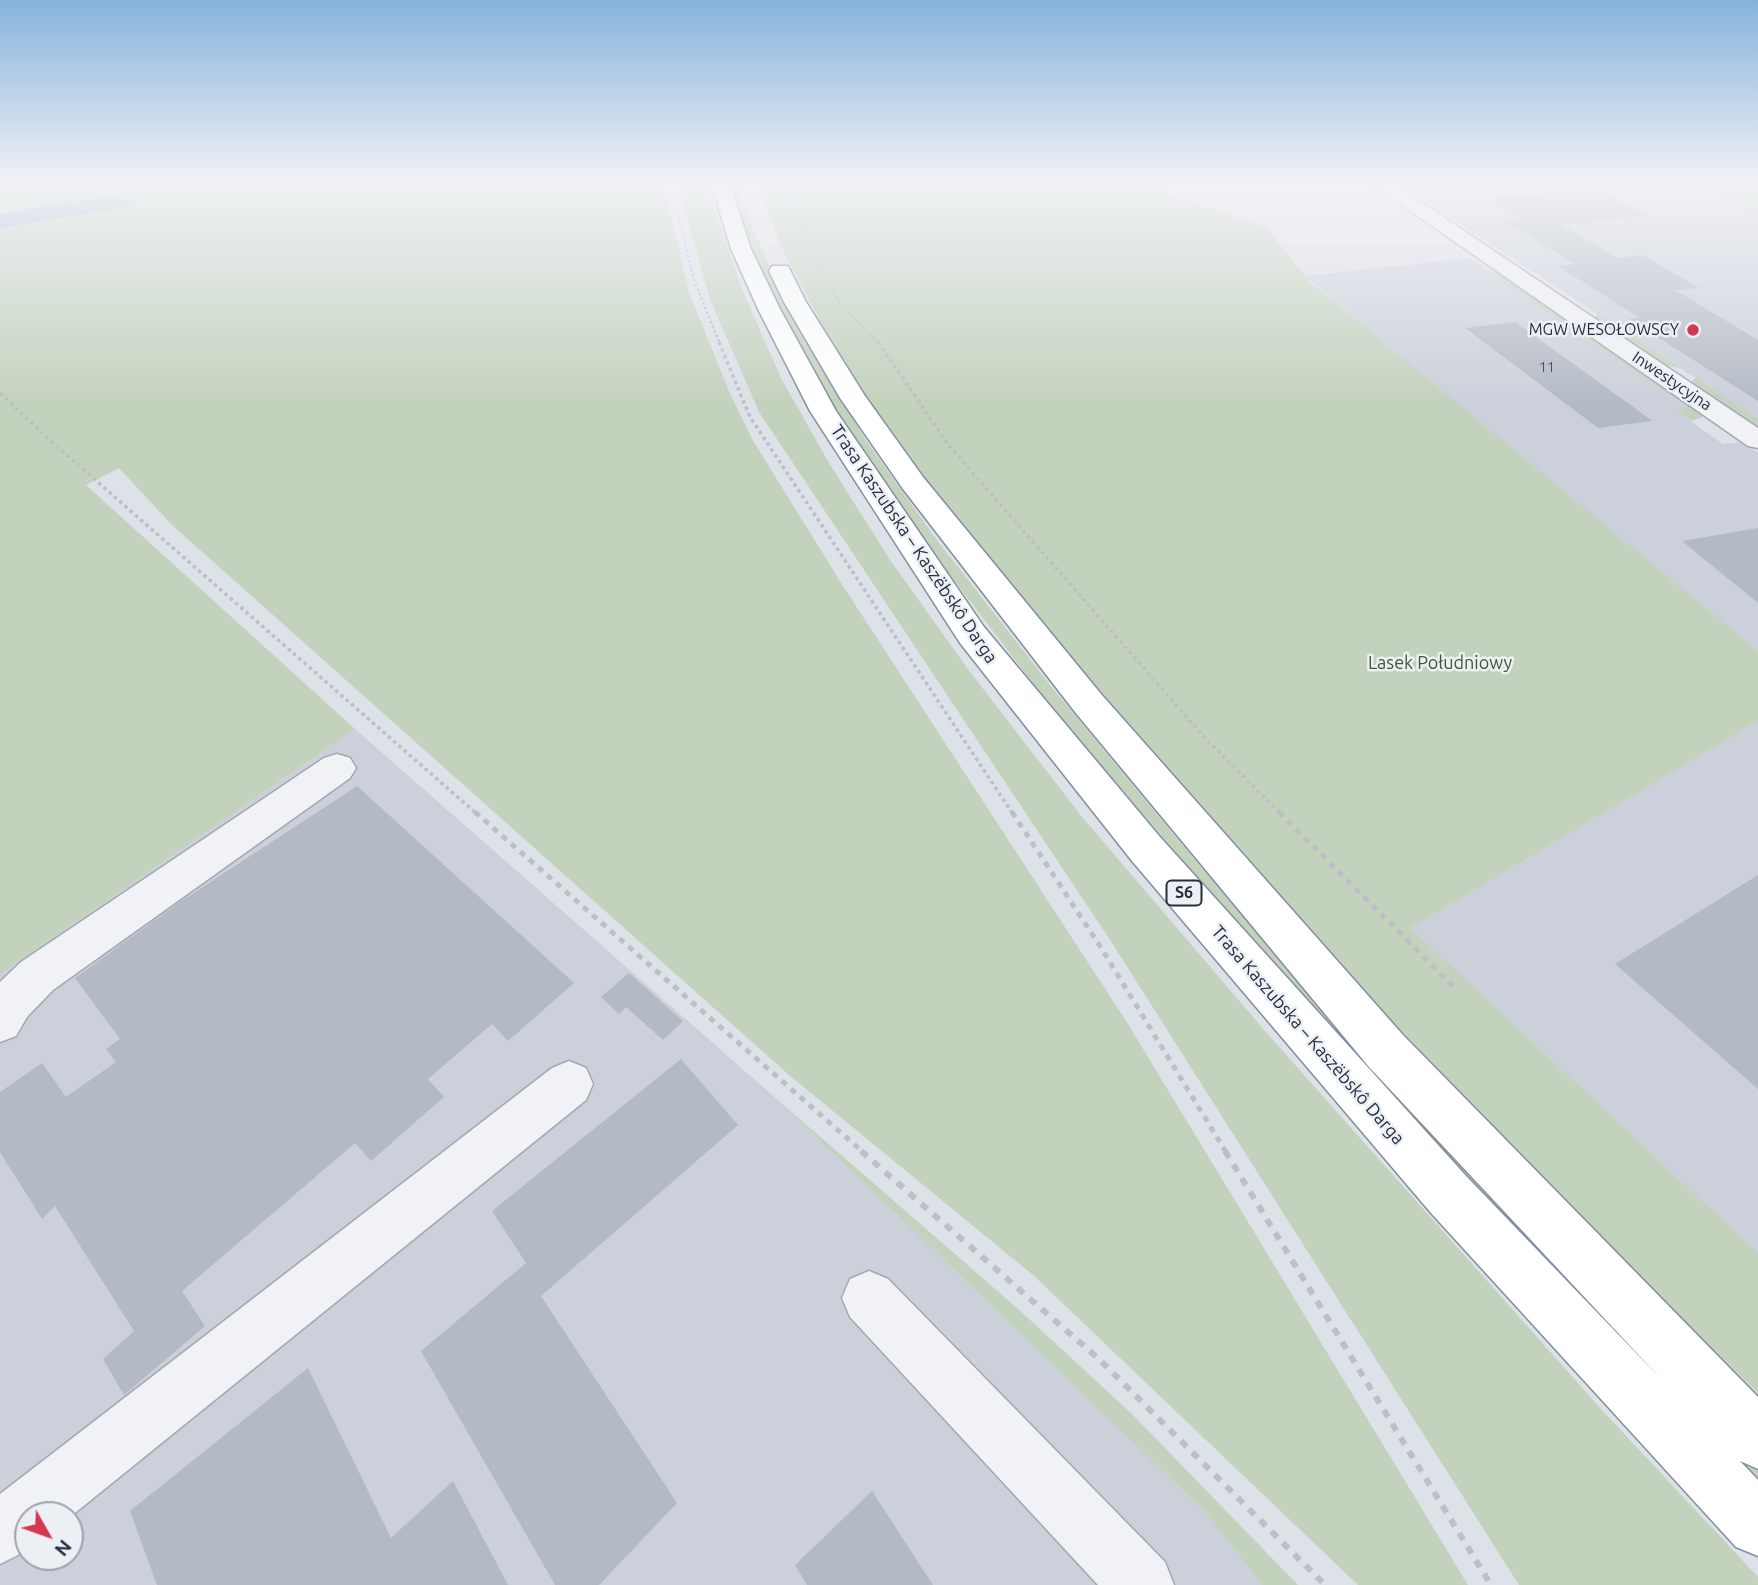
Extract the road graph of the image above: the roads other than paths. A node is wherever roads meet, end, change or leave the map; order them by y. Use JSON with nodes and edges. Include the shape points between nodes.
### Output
{"nodes":[{"id":1,"x":744,"y":256,"type":"edge"},
{"id":2,"x":773,"y":256,"type":"edge"},
{"id":3,"x":1487,"y":256,"type":"edge"},
{"id":4,"x":1758,"y":440,"type":"edge"},
{"id":5,"x":337,"y":768,"type":"dead end"},
{"id":6,"x":0,"y":1021,"type":"edge"},
{"id":7,"x":569,"y":1084,"type":"dead end"},
{"id":8,"x":869,"y":1298,"type":"dead end"},
{"id":9,"x":1758,"y":1438,"type":"edge"},
{"id":10,"x":1758,"y":1525,"type":"edge"},
{"id":11,"x":0,"y":1533,"type":"edge"},
{"id":12,"x":1142,"y":1585,"type":"edge"}],
"edges":[{"from":1,"to":10,"type":"highway","name":"Trasa Kaszubska – Kaszëbskô Darga","number":"S6","via":[[824,411],[972,635],[1146,849],[1355,1089]]},
{"from":2,"to":9,"type":"highway","name":"Trasa Kaszubska – Kaszëbskô Darga","via":[[853,398],[913,483],[1088,703],[1386,1051]]},
{"from":3,"to":4,"type":"street","name":"Inwestycyjna"},
{"from":5,"to":6,"type":"street","via":[[37,976],[11,1002]]},
{"from":7,"to":11,"type":"street"},
{"from":8,"to":12,"type":"street"}]}
